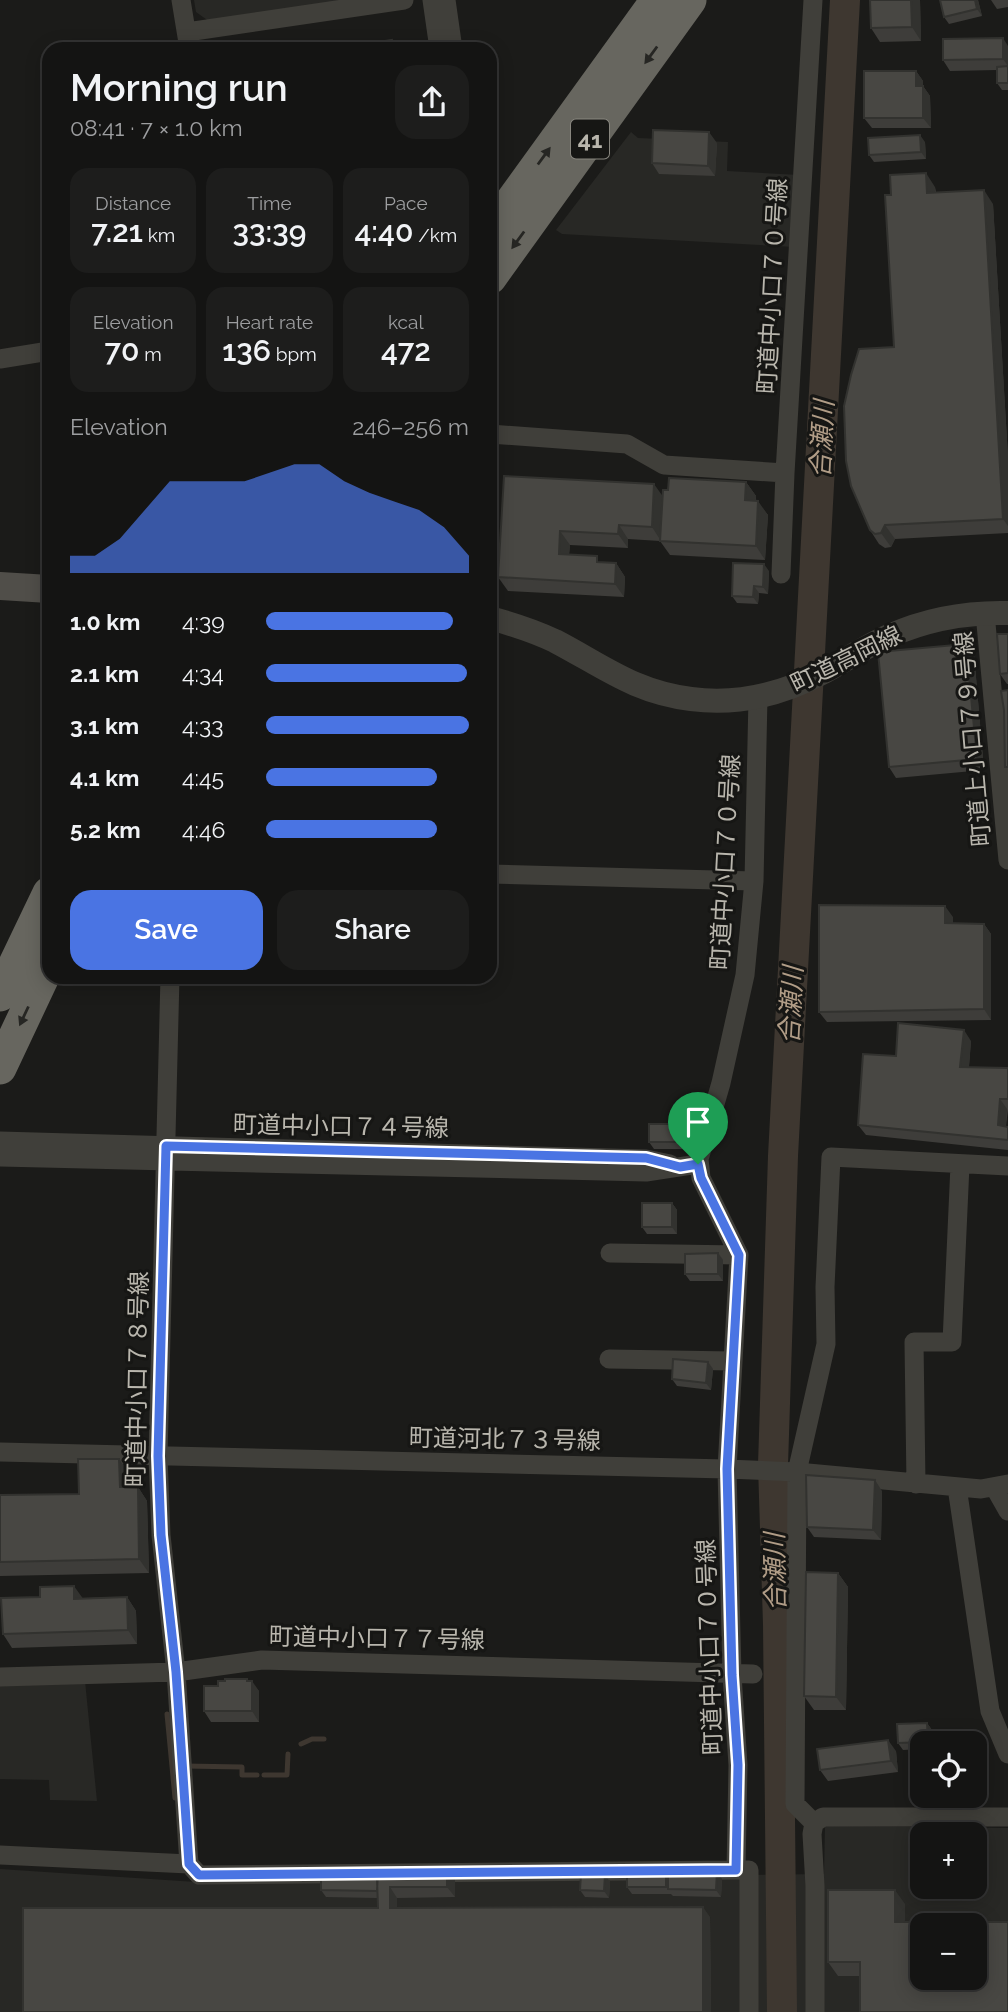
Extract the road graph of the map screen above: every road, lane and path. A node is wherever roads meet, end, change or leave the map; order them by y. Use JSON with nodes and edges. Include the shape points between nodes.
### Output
{"nodes":[{"id":1,"x":181,"y":0,"type":"edge"},
{"id":2,"x":404,"y":0,"type":"edge"},
{"id":3,"x":432,"y":0,"type":"edge"},
{"id":4,"x":446,"y":0,"type":"edge"},
{"id":5,"x":657,"y":0,"type":"edge"},
{"id":6,"x":691,"y":0,"type":"edge"},
{"id":7,"x":813,"y":0,"type":"edge"},
{"id":8,"x":188,"y":41,"type":"edge"},
{"id":9,"x":438,"y":42,"type":"edge"},
{"id":10,"x":452,"y":42,"type":"edge"},
{"id":11,"x":497,"y":221,"type":"edge"},
{"id":12,"x":497,"y":268,"type":"edge"},
{"id":13,"x":42,"y":352,"type":"edge"},
{"id":14,"x":0,"y":359,"type":"edge"},
{"id":15,"x":497,"y":435,"type":"edge"},
{"id":16,"x":785,"y":473,"type":"junction"},
{"id":17,"x":781,"y":574,"type":"dead end"},
{"id":18,"x":0,"y":586,"type":"edge"},
{"id":19,"x":42,"y":589,"type":"edge"},
{"id":20,"x":996,"y":613,"type":"edge"},
{"id":21,"x":497,"y":620,"type":"edge"},
{"id":22,"x":758,"y":697,"type":"junction"},
{"id":23,"x":1008,"y":860,"type":"edge"},
{"id":24,"x":497,"y":874,"type":"edge"},
{"id":25,"x":754,"y":881,"type":"junction"},
{"id":26,"x":42,"y":908,"type":"edge"},
{"id":27,"x":42,"y":979,"type":"edge"},
{"id":28,"x":170,"y":984,"type":"edge"},
{"id":29,"x":0,"y":995,"type":"edge"},
{"id":30,"x":0,"y":1068,"type":"edge"},
{"id":31,"x":0,"y":1141,"type":"edge"},
{"id":32,"x":166,"y":1154,"type":"junction"},
{"id":33,"x":0,"y":1157,"type":"edge"},
{"id":34,"x":689,"y":1165,"type":"junction"},
{"id":35,"x":960,"y":1165,"type":"junction"},
{"id":36,"x":1008,"y":1166,"type":"edge"},
{"id":37,"x":610,"y":1253,"type":"dead end"},
{"id":38,"x":739,"y":1255,"type":"junction"},
{"id":39,"x":609,"y":1359,"type":"dead end"},
{"id":40,"x":733,"y":1361,"type":"junction"},
{"id":41,"x":0,"y":1452,"type":"edge"},
{"id":42,"x":158,"y":1456,"type":"junction"},
{"id":43,"x":727,"y":1469,"type":"junction"},
{"id":44,"x":794,"y":1472,"type":"junction"},
{"id":45,"x":916,"y":1484,"type":"junction"},
{"id":46,"x":1002,"y":1486,"type":"edge"},
{"id":47,"x":957,"y":1487,"type":"junction"},
{"id":48,"x":1008,"y":1511,"type":"edge"},
{"id":49,"x":176,"y":1672,"type":"junction"},
{"id":50,"x":753,"y":1674,"type":"dead end"},
{"id":51,"x":732,"y":1675,"type":"junction"},
{"id":52,"x":0,"y":1677,"type":"edge"},
{"id":53,"x":999,"y":1709,"type":"edge"},
{"id":54,"x":1008,"y":1754,"type":"edge"},
{"id":55,"x":1008,"y":1817,"type":"edge"},
{"id":56,"x":814,"y":1823,"type":"junction"},
{"id":57,"x":0,"y":1855,"type":"edge"},
{"id":58,"x":189,"y":1864,"type":"junction"},
{"id":59,"x":736,"y":1870,"type":"junction"},
{"id":60,"x":749,"y":2012,"type":"edge"},
{"id":61,"x":815,"y":2012,"type":"edge"}],
"edges":[{"from":1,"to":8,"type":"street"},
{"from":2,"to":8,"type":"street"},
{"from":3,"to":9,"type":"street"},
{"from":4,"to":10,"type":"street"},
{"from":11,"to":5,"type":"highway","number":"41","one_way":true},
{"from":6,"to":12,"type":"highway","number":"41","one_way":true},
{"from":7,"to":16,"type":"street","name":"町道中小口７０号線"},
{"from":13,"to":14,"type":"street"},
{"from":15,"to":16,"type":"street","via":[[627,444],[664,465]]},
{"from":16,"to":17,"type":"street","name":"町道中小口７０号線"},
{"from":18,"to":19,"type":"main road"},
{"from":20,"to":22,"type":"street","name":"町道高岡線","via":[[906,629],[825,671]]},
{"from":20,"to":23,"type":"street","name":"町道上小口７９号線"},
{"from":21,"to":22,"type":"street","name":"町道高岡線","via":[[544,636],[646,689],[714,701]]},
{"from":22,"to":25,"type":"street","name":"町道中小口７０号線"},
{"from":24,"to":25,"type":"street"},
{"from":25,"to":34,"type":"street","name":"町道中小口７０号線","via":[[745,975],[721,1083]]},
{"from":26,"to":29,"type":"highway"},
{"from":27,"to":30,"type":"highway","one_way":true},
{"from":28,"to":32,"type":"street","name":"町道中小口７８号線"},
{"from":31,"to":32,"type":"street","name":"町道中小口７４号線"},
{"from":32,"to":33,"type":"street","name":"町道中小口７４号線"},
{"from":32,"to":34,"type":"street","name":"町道中小口７４号線","via":[[646,1158]]},
{"from":32,"to":42,"type":"street","name":"町道中小口７８号線"},
{"from":34,"to":38,"type":"street","name":"町道中小口７０号線","via":[[701,1178]]},
{"from":35,"to":36,"type":"street"},
{"from":35,"to":44,"type":"street","via":[[831,1157],[826,1344]]},
{"from":35,"to":45,"type":"street","via":[[952,1342],[914,1342]]},
{"from":37,"to":38,"type":"street"},
{"from":38,"to":40,"type":"street","name":"町道中小口７０号線"},
{"from":39,"to":40,"type":"street"},
{"from":40,"to":43,"type":"street","name":"町道中小口７０号線"},
{"from":41,"to":42,"type":"street","name":"町道河北７３号線"},
{"from":42,"to":43,"type":"street","name":"町道河北７３号線"},
{"from":42,"to":49,"type":"street","name":"町道中小口７８号線","via":[[161,1535]]},
{"from":43,"to":44,"type":"street","name":"町道河北７３号線"},
{"from":43,"to":51,"type":"street","name":"町道中小口７０号線"},
{"from":44,"to":45,"type":"street","name":"町道河北７３号線"},
{"from":44,"to":56,"type":"street","via":[[795,1804]]},
{"from":45,"to":47,"type":"street","name":"町道河北７３号線"},
{"from":46,"to":47,"type":"street","name":"町道河北７３号線"},
{"from":46,"to":48,"type":"street"},
{"from":47,"to":53,"type":"street"},
{"from":49,"to":51,"type":"street","name":"町道中小口７７号線","via":[[262,1660]]},
{"from":49,"to":52,"type":"street","name":"町道中小口７７号線"},
{"from":49,"to":58,"type":"street","name":"町道中小口７８号線"},
{"from":50,"to":51,"type":"street","name":"町道中小口７７号線"},
{"from":51,"to":59,"type":"street","name":"町道中小口７０号線","via":[[738,1765]]},
{"from":53,"to":54,"type":"street"},
{"from":55,"to":56,"type":"street","via":[[824,1817]]},
{"from":56,"to":61,"type":"street"},
{"from":57,"to":58,"type":"street"},
{"from":58,"to":59,"type":"street","via":[[199,1875]]},
{"from":59,"to":60,"type":"street","via":[[749,1870]]}]}
